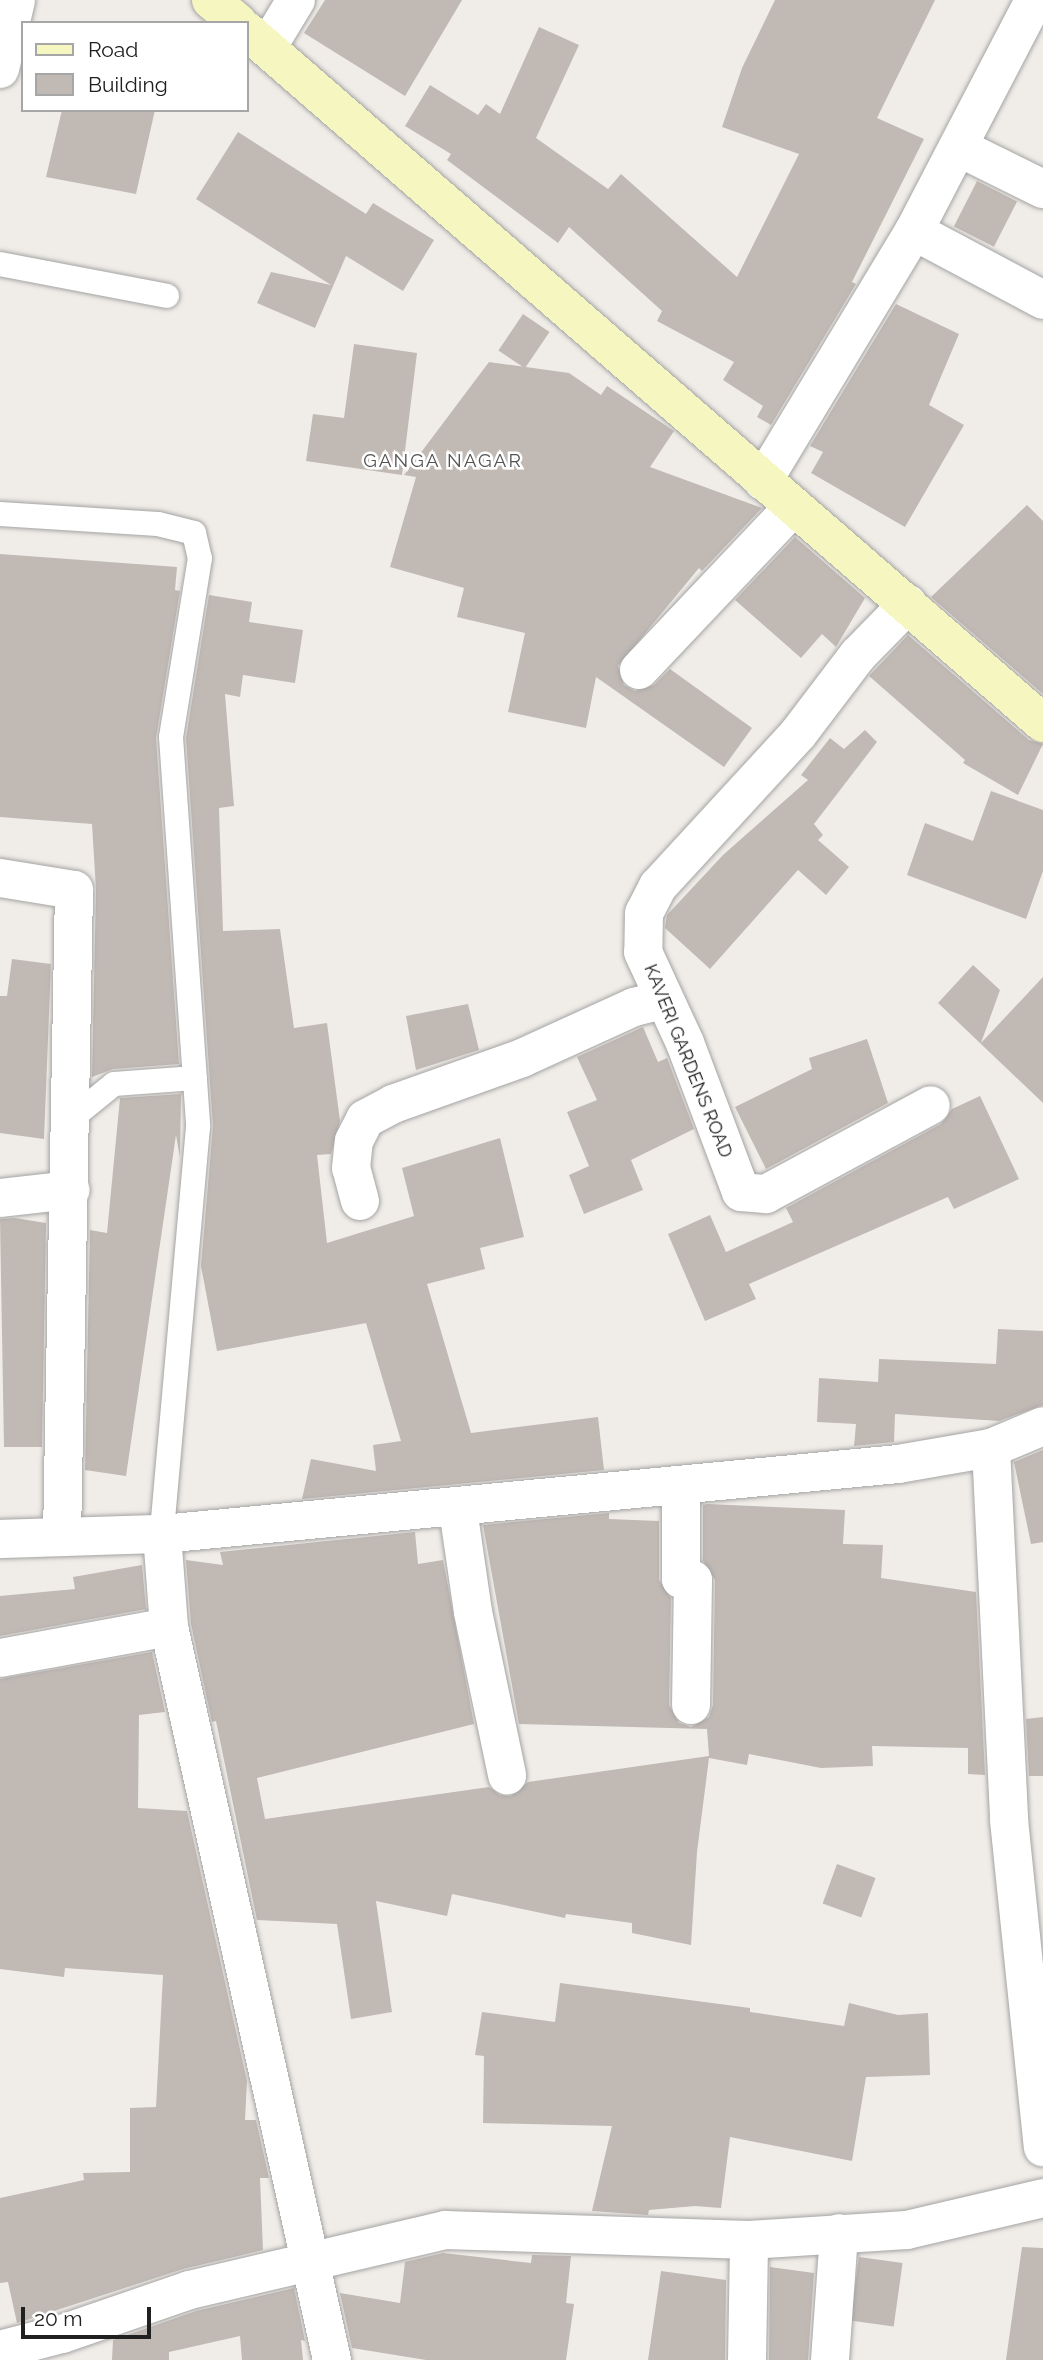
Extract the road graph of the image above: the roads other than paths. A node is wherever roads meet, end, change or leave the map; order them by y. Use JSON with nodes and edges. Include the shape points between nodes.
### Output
{"nodes":[{"id":1,"x":16,"y":0,"type":"edge"},
{"id":2,"x":211,"y":0,"type":"edge"},
{"id":3,"x":296,"y":0,"type":"edge"},
{"id":4,"x":1034,"y":0,"type":"edge"},
{"id":5,"x":236,"y":21,"type":"edge"},
{"id":6,"x":257,"y":39,"type":"edge"},
{"id":7,"x":0,"y":69,"type":"edge"},
{"id":8,"x":958,"y":147,"type":"junction"},
{"id":9,"x":1043,"y":189,"type":"edge"},
{"id":10,"x":914,"y":231,"type":"junction"},
{"id":11,"x":0,"y":264,"type":"edge"},
{"id":12,"x":167,"y":296,"type":"dead end"},
{"id":13,"x":1043,"y":300,"type":"edge"},
{"id":14,"x":763,"y":481,"type":"junction"},
{"id":15,"x":793,"y":507,"type":"junction"},
{"id":16,"x":0,"y":514,"type":"edge"},
{"id":17,"x":908,"y":604,"type":"junction"},
{"id":18,"x":639,"y":670,"type":"dead end"},
{"id":19,"x":1043,"y":723,"type":"edge"},
{"id":20,"x":0,"y":878,"type":"edge"},
{"id":21,"x":663,"y":1000,"type":"junction"},
{"id":22,"x":195,"y":1078,"type":"junction"},
{"id":23,"x":931,"y":1105,"type":"dead end"},
{"id":24,"x":72,"y":1118,"type":"junction"},
{"id":25,"x":71,"y":1190,"type":"junction"},
{"id":26,"x":0,"y":1198,"type":"edge"},
{"id":27,"x":360,"y":1201,"type":"dead end"},
{"id":28,"x":1043,"y":1426,"type":"edge"},
{"id":29,"x":991,"y":1448,"type":"junction"},
{"id":30,"x":681,"y":1487,"type":"junction"},
{"id":31,"x":458,"y":1509,"type":"junction"},
{"id":32,"x":162,"y":1534,"type":"junction"},
{"id":33,"x":62,"y":1537,"type":"junction"},
{"id":34,"x":0,"y":1539,"type":"edge"},
{"id":35,"x":169,"y":1627,"type":"junction"},
{"id":36,"x":0,"y":1658,"type":"edge"},
{"id":37,"x":691,"y":1705,"type":"dead end"},
{"id":38,"x":507,"y":1775,"type":"dead end"},
{"id":39,"x":1043,"y":2147,"type":"edge"},
{"id":40,"x":1043,"y":2198,"type":"edge"},
{"id":41,"x":839,"y":2233,"type":"junction"},
{"id":42,"x":749,"y":2240,"type":"junction"},
{"id":43,"x":311,"y":2261,"type":"junction"},
{"id":44,"x":0,"y":2350,"type":"edge"},
{"id":45,"x":332,"y":2360,"type":"edge"},
{"id":46,"x":747,"y":2360,"type":"edge"},
{"id":47,"x":830,"y":2360,"type":"edge"}],
"edges":[{"from":1,"to":7,"type":"street"},
{"from":2,"to":5,"type":"street"},
{"from":3,"to":6,"type":"street"},
{"from":4,"to":8,"type":"street"},
{"from":6,"to":14,"type":"street"},
{"from":8,"to":9,"type":"street"},
{"from":8,"to":10,"type":"street"},
{"from":10,"to":13,"type":"street"},
{"from":10,"to":14,"type":"street"},
{"from":11,"to":12,"type":"lane"},
{"from":14,"to":15,"type":"street"},
{"from":15,"to":17,"type":"street"},
{"from":15,"to":18,"type":"street"},
{"from":16,"to":22,"type":"lane","via":[[80,516],[194,533],[200,558],[172,737]]},
{"from":17,"to":19,"type":"street"},
{"from":17,"to":21,"type":"street","name":"KAVERI GARDENS ROAD","via":[[858,656],[798,734],[658,886],[644,914],[643,952]]},
{"from":20,"to":24,"type":"street","via":[[74,890]]},
{"from":21,"to":23,"type":"street","name":"KAVERI GARDENS ROAD","via":[[741,1192],[766,1194]]},
{"from":21,"to":27,"type":"street","via":[[634,1007],[522,1058],[393,1104],[365,1119],[354,1140],[351,1168]]},
{"from":22,"to":24,"type":"lane","via":[[114,1084]]},
{"from":22,"to":32,"type":"lane","via":[[198,1128]]},
{"from":24,"to":25,"type":"street"},
{"from":25,"to":26,"type":"street"},
{"from":25,"to":33,"type":"street"},
{"from":28,"to":29,"type":"street"},
{"from":29,"to":30,"type":"street","via":[[898,1464]]},
{"from":29,"to":39,"type":"street","via":[[1009,1820]]},
{"from":30,"to":31,"type":"street"},
{"from":30,"to":37,"type":"street","via":[[681,1579],[694,1580]]},
{"from":31,"to":32,"type":"street"},
{"from":31,"to":38,"type":"street","via":[[473,1612]]},
{"from":32,"to":33,"type":"street"},
{"from":32,"to":35,"type":"street"},
{"from":33,"to":34,"type":"street"},
{"from":35,"to":36,"type":"street"},
{"from":35,"to":43,"type":"street"},
{"from":40,"to":41,"type":"street","via":[[907,2230]]},
{"from":41,"to":42,"type":"street"},
{"from":41,"to":47,"type":"street"},
{"from":42,"to":43,"type":"street","via":[[445,2230]]},
{"from":42,"to":46,"type":"street"},
{"from":43,"to":44,"type":"street","via":[[190,2290]]},
{"from":43,"to":45,"type":"street"}]}
